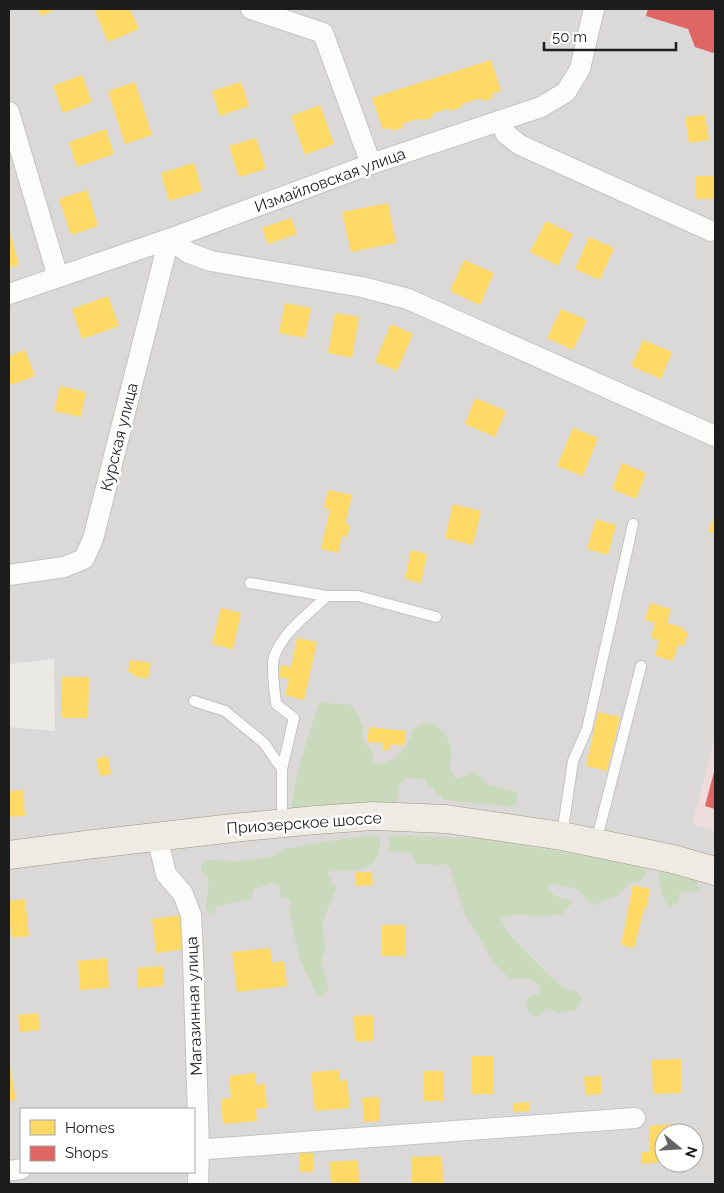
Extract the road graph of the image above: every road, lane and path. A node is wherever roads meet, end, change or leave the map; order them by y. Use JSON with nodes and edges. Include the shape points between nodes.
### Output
{"nodes":[{"id":1,"x":251,"y":9,"type":"edge"},
{"id":2,"x":594,"y":9,"type":"edge"},
{"id":3,"x":9,"y":112,"type":"edge"},
{"id":4,"x":500,"y":121,"type":"junction"},
{"id":5,"x":371,"y":164,"type":"junction"},
{"id":6,"x":711,"y":231,"type":"dead end"},
{"id":7,"x":169,"y":239,"type":"junction"},
{"id":8,"x":58,"y":277,"type":"junction"},
{"id":9,"x":9,"y":294,"type":"edge"},
{"id":10,"x":715,"y":436,"type":"edge"},
{"id":11,"x":633,"y":524,"type":"dead end"},
{"id":12,"x":9,"y":574,"type":"edge"},
{"id":13,"x":250,"y":583,"type":"dead end"},
{"id":14,"x":327,"y":596,"type":"junction"},
{"id":15,"x":436,"y":617,"type":"dead end"},
{"id":16,"x":641,"y":666,"type":"dead end"},
{"id":17,"x":194,"y":701,"type":"dead end"},
{"id":18,"x":282,"y":769,"type":"junction"},
{"id":19,"x":284,"y":822,"type":"junction"},
{"id":20,"x":157,"y":836,"type":"junction"},
{"id":21,"x":562,"y":836,"type":"junction"},
{"id":22,"x":596,"y":843,"type":"junction"},
{"id":23,"x":9,"y":855,"type":"edge"},
{"id":24,"x":715,"y":871,"type":"edge"},
{"id":25,"x":635,"y":1118,"type":"dead end"},
{"id":26,"x":196,"y":1150,"type":"edge"},
{"id":27,"x":198,"y":1184,"type":"edge"}],
"edges":[{"from":1,"to":5,"type":"street","via":[[323,33]]},
{"from":2,"to":4,"type":"street","name":"Измайловская улица","via":[[580,69],[566,92],[541,106]]},
{"from":3,"to":8,"type":"street"},
{"from":4,"to":5,"type":"street","name":"Измайловская улица"},
{"from":4,"to":6,"type":"street","via":[[506,134],[520,145]]},
{"from":5,"to":7,"type":"street","name":"Измайловская улица"},
{"from":7,"to":8,"type":"street","name":"Измайловская улица"},
{"from":7,"to":10,"type":"street","via":[[188,253],[211,261],[362,287],[408,299]]},
{"from":7,"to":12,"type":"street","name":"Курская улица","via":[[93,539],[84,559],[64,567]]},
{"from":8,"to":9,"type":"street","name":"Измайловская улица"},
{"from":11,"to":21,"type":"lane","via":[[586,729],[573,761]]},
{"from":13,"to":14,"type":"lane"},
{"from":14,"to":15,"type":"lane","via":[[358,596]]},
{"from":14,"to":18,"type":"lane","via":[[286,635],[274,658],[276,704],[294,718]]},
{"from":16,"to":22,"type":"lane"},
{"from":17,"to":18,"type":"lane","via":[[225,711],[264,743]]},
{"from":18,"to":19,"type":"lane"},
{"from":19,"to":20,"type":"main road","name":"Приозерское шоссе"},
{"from":19,"to":21,"type":"main road","name":"Приозерское шоссе","via":[[373,816],[446,820]]},
{"from":20,"to":23,"type":"main road","name":"Приозерское шоссе"},
{"from":20,"to":26,"type":"street","name":"Магазинная улица","via":[[166,874],[183,894],[191,915]]},
{"from":21,"to":22,"type":"main road","name":"Приозерское шоссе"},
{"from":22,"to":24,"type":"main road","name":"Приозерское шоссе"},
{"from":25,"to":26,"type":"street"},
{"from":26,"to":27,"type":"street","name":"Магазинная улица"}]}
